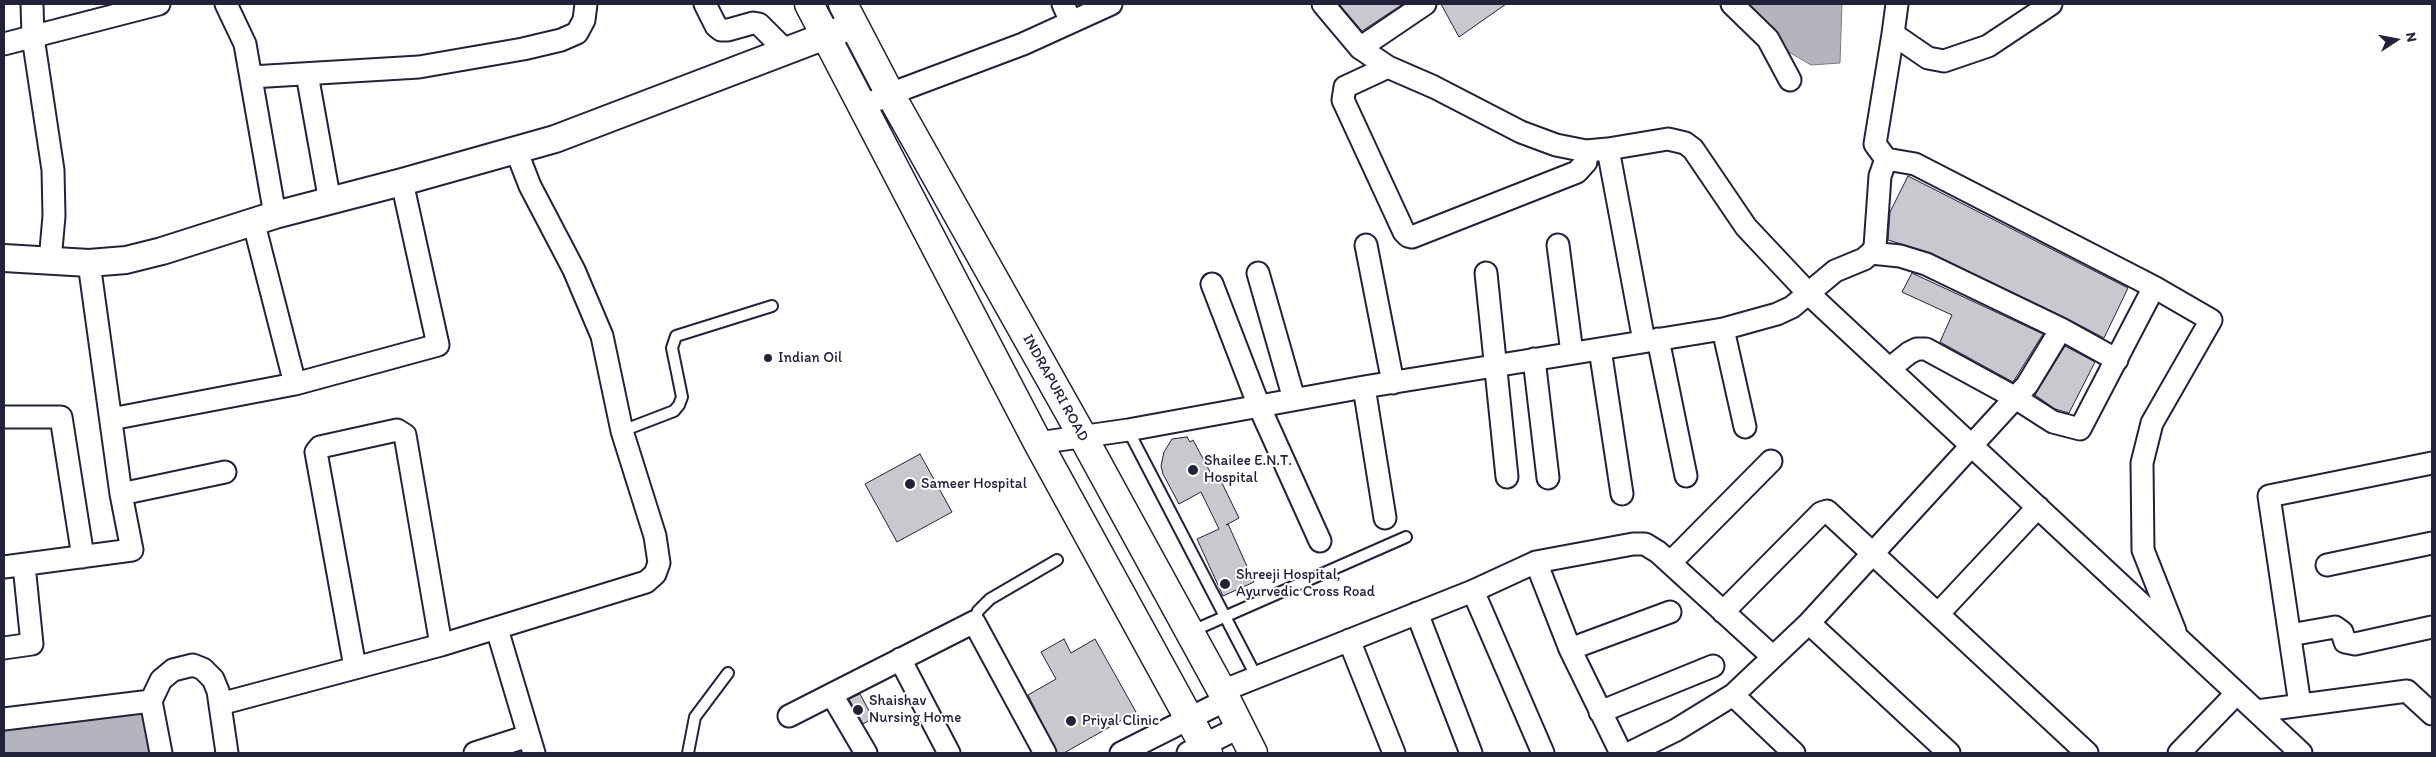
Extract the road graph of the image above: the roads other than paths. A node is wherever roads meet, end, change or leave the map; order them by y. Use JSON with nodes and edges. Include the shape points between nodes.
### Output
{"nodes":[{"id":1,"x":32,"y":4,"type":"edge"},
{"id":2,"x":159,"y":4,"type":"edge"},
{"id":3,"x":226,"y":4,"type":"edge"},
{"id":4,"x":586,"y":4,"type":"edge"},
{"id":5,"x":705,"y":4,"type":"edge"},
{"id":6,"x":809,"y":4,"type":"edge"},
{"id":7,"x":1111,"y":4,"type":"edge"},
{"id":8,"x":1323,"y":4,"type":"edge"},
{"id":9,"x":1425,"y":4,"type":"edge"},
{"id":10,"x":1732,"y":4,"type":"edge"},
{"id":11,"x":1897,"y":4,"type":"edge"},
{"id":12,"x":2051,"y":4,"type":"edge"},
{"id":13,"x":1067,"y":13,"type":"edge"},
{"id":14,"x":849,"y":15,"type":"edge"},
{"id":15,"x":1894,"y":34,"type":"junction"},
{"id":16,"x":33,"y":37,"type":"junction"},
{"id":17,"x":826,"y":37,"type":"junction"},
{"id":18,"x":4,"y":44,"type":"edge"},
{"id":19,"x":1360,"y":48,"type":"junction"},
{"id":20,"x":787,"y":52,"type":"junction"},
{"id":21,"x":1388,"y":66,"type":"junction"},
{"id":22,"x":307,"y":74,"type":"junction"},
{"id":23,"x":251,"y":77,"type":"junction"},
{"id":24,"x":1790,"y":80,"type":"dead end"},
{"id":25,"x":890,"y":94,"type":"junction"},
{"id":26,"x":864,"y":106,"type":"junction"},
{"id":27,"x":1608,"y":149,"type":"junction"},
{"id":28,"x":516,"y":150,"type":"junction"},
{"id":29,"x":1586,"y":150,"type":"junction"},
{"id":30,"x":1886,"y":159,"type":"junction"},
{"id":31,"x":402,"y":182,"type":"junction"},
{"id":32,"x":330,"y":202,"type":"junction"},
{"id":33,"x":265,"y":219,"type":"junction"},
{"id":34,"x":1366,"y":245,"type":"dead end"},
{"id":35,"x":1558,"y":245,"type":"dead end"},
{"id":36,"x":1871,"y":253,"type":"junction"},
{"id":37,"x":4,"y":258,"type":"edge"},
{"id":38,"x":50,"y":261,"type":"junction"},
{"id":39,"x":89,"y":263,"type":"junction"},
{"id":40,"x":1486,"y":272,"type":"dead end"},
{"id":41,"x":1258,"y":273,"type":"dead end"},
{"id":42,"x":1212,"y":284,"type":"dead end"},
{"id":43,"x":2154,"y":287,"type":"junction"},
{"id":44,"x":1809,"y":294,"type":"junction"},
{"id":45,"x":772,"y":306,"type":"dead end"},
{"id":46,"x":1723,"y":329,"type":"junction"},
{"id":47,"x":2061,"y":329,"type":"junction"},
{"id":48,"x":1651,"y":340,"type":"junction"},
{"id":49,"x":1600,"y":349,"type":"junction"},
{"id":50,"x":1572,"y":353,"type":"junction"},
{"id":51,"x":1534,"y":359,"type":"junction"},
{"id":52,"x":2117,"y":360,"type":"junction"},
{"id":53,"x":1496,"y":366,"type":"junction"},
{"id":54,"x":1889,"y":369,"type":"junction"},
{"id":55,"x":1393,"y":383,"type":"junction"},
{"id":56,"x":295,"y":384,"type":"junction"},
{"id":57,"x":1364,"y":387,"type":"junction"},
{"id":58,"x":2014,"y":397,"type":"junction"},
{"id":59,"x":1294,"y":400,"type":"junction"},
{"id":60,"x":1259,"y":406,"type":"junction"},
{"id":61,"x":4,"y":417,"type":"edge"},
{"id":62,"x":111,"y":419,"type":"junction"},
{"id":63,"x":1746,"y":427,"type":"dead end"},
{"id":64,"x":1128,"y":430,"type":"junction"},
{"id":65,"x":622,"y":431,"type":"junction"},
{"id":66,"x":1083,"y":437,"type":"junction"},
{"id":67,"x":1038,"y":442,"type":"junction"},
{"id":68,"x":1971,"y":445,"type":"junction"},
{"id":69,"x":1771,"y":461,"type":"dead end"},
{"id":70,"x":2432,"y":463,"type":"edge"},
{"id":71,"x":225,"y":472,"type":"dead end"},
{"id":72,"x":1686,"y":476,"type":"dead end"},
{"id":73,"x":1506,"y":477,"type":"dead end"},
{"id":74,"x":1548,"y":478,"type":"dead end"},
{"id":75,"x":121,"y":494,"type":"junction"},
{"id":76,"x":1622,"y":494,"type":"dead end"},
{"id":77,"x":2038,"y":508,"type":"junction"},
{"id":78,"x":1384,"y":518,"type":"dead end"},
{"id":79,"x":1406,"y":537,"type":"dead end"},
{"id":80,"x":1320,"y":541,"type":"dead end"},
{"id":81,"x":2432,"y":542,"type":"edge"},
{"id":82,"x":1872,"y":553,"type":"junction"},
{"id":83,"x":83,"y":557,"type":"junction"},
{"id":84,"x":1057,"y":560,"type":"dead end"},
{"id":85,"x":1536,"y":562,"type":"junction"},
{"id":86,"x":1670,"y":563,"type":"junction"},
{"id":87,"x":2327,"y":565,"type":"dead end"},
{"id":88,"x":14,"y":566,"type":"edge"},
{"id":89,"x":1473,"y":591,"type":"junction"},
{"id":90,"x":1670,"y":612,"type":"dead end"},
{"id":91,"x":1723,"y":612,"type":"junction"},
{"id":92,"x":1417,"y":613,"type":"junction"},
{"id":93,"x":1938,"y":614,"type":"junction"},
{"id":94,"x":1225,"y":617,"type":"junction"},
{"id":95,"x":974,"y":622,"type":"junction"},
{"id":96,"x":1809,"y":623,"type":"junction"},
{"id":97,"x":2432,"y":627,"type":"edge"},
{"id":98,"x":497,"y":629,"type":"junction"},
{"id":99,"x":1189,"y":633,"type":"junction"},
{"id":100,"x":2290,"y":635,"type":"junction"},
{"id":101,"x":2178,"y":638,"type":"junction"},
{"id":102,"x":1349,"y":640,"type":"junction"},
{"id":103,"x":441,"y":644,"type":"junction"},
{"id":104,"x":4,"y":648,"type":"edge"},
{"id":105,"x":1570,"y":649,"type":"junction"},
{"id":106,"x":1773,"y":657,"type":"junction"},
{"id":107,"x":900,"y":660,"type":"junction"},
{"id":108,"x":1713,"y":666,"type":"dead end"},
{"id":109,"x":354,"y":667,"type":"junction"},
{"id":110,"x":728,"y":673,"type":"dead end"},
{"id":111,"x":1256,"y":676,"type":"junction"},
{"id":112,"x":2236,"y":694,"type":"junction"},
{"id":113,"x":832,"y":695,"type":"junction"},
{"id":114,"x":1733,"y":695,"type":"junction"},
{"id":115,"x":1224,"y":696,"type":"junction"},
{"id":116,"x":151,"y":701,"type":"junction"},
{"id":117,"x":220,"y":704,"type":"junction"},
{"id":118,"x":2300,"y":705,"type":"junction"},
{"id":119,"x":2257,"y":711,"type":"junction"},
{"id":120,"x":1600,"y":712,"type":"junction"},
{"id":121,"x":2432,"y":714,"type":"edge"},
{"id":122,"x":789,"y":716,"type":"dead end"},
{"id":123,"x":4,"y":719,"type":"edge"},
{"id":124,"x":1189,"y":719,"type":"junction"},
{"id":125,"x":1240,"y":727,"type":"junction"},
{"id":126,"x":531,"y":745,"type":"edge"},
{"id":127,"x":1200,"y":751,"type":"edge"},
{"id":128,"x":161,"y":753,"type":"edge"},
{"id":129,"x":227,"y":753,"type":"edge"},
{"id":130,"x":475,"y":753,"type":"edge"},
{"id":131,"x":688,"y":753,"type":"edge"},
{"id":132,"x":866,"y":753,"type":"edge"},
{"id":133,"x":949,"y":753,"type":"edge"},
{"id":134,"x":1045,"y":753,"type":"edge"},
{"id":135,"x":1121,"y":753,"type":"edge"},
{"id":136,"x":1253,"y":753,"type":"edge"},
{"id":137,"x":1394,"y":753,"type":"edge"},
{"id":138,"x":1470,"y":753,"type":"edge"},
{"id":139,"x":1542,"y":753,"type":"edge"},
{"id":140,"x":1622,"y":753,"type":"edge"},
{"id":141,"x":1630,"y":753,"type":"edge"},
{"id":142,"x":1794,"y":753,"type":"edge"},
{"id":143,"x":1949,"y":753,"type":"edge"},
{"id":144,"x":2087,"y":753,"type":"edge"},
{"id":145,"x":2179,"y":753,"type":"edge"},
{"id":146,"x":2301,"y":753,"type":"edge"}],
"edges":[{"from":1,"to":16,"type":"street"},
{"from":2,"to":16,"type":"street"},
{"from":3,"to":23,"type":"street","via":[[245,44]]},
{"from":4,"to":22,"type":"street","via":[[584,20],[577,33],[561,40],[418,67]]},
{"from":5,"to":20,"type":"street","via":[[721,30],[759,24]]},
{"from":6,"to":17,"type":"main road"},
{"from":7,"to":13,"type":"street"},
{"from":8,"to":19,"type":"street"},
{"from":9,"to":19,"type":"street"},
{"from":10,"to":24,"type":"street","via":[[1768,39]]},
{"from":11,"to":15,"type":"street"},
{"from":12,"to":15,"type":"street","via":[[1988,46],[1944,61],[1928,58]]},
{"from":13,"to":25,"type":"street","via":[[964,68]]},
{"from":14,"to":17,"type":"street"},
{"from":14,"to":25,"type":"main road","name":"INDRAPURI ROAD"},
{"from":15,"to":30,"type":"street","via":[[1875,144]]},
{"from":16,"to":18,"type":"street"},
{"from":16,"to":38,"type":"street","via":[[53,170],[54,216]]},
{"from":17,"to":20,"type":"street"},
{"from":17,"to":26,"type":"main road"},
{"from":19,"to":21,"type":"street"},
{"from":20,"to":28,"type":"street","via":[[555,139]]},
{"from":21,"to":29,"type":"street","via":[[1521,132],[1556,145]]},
{"from":21,"to":29,"type":"street","via":[[1345,87],[1343,100],[1408,236],[1577,172],[1586,162]]},
{"from":22,"to":23,"type":"street"},
{"from":22,"to":32,"type":"street"},
{"from":23,"to":33,"type":"street"},
{"from":25,"to":26,"type":"street"},
{"from":25,"to":66,"type":"main road","name":"INDRAPURI ROAD"},
{"from":26,"to":67,"type":"main road"},
{"from":27,"to":29,"type":"street"},
{"from":27,"to":44,"type":"street","via":[[1668,139],[1685,143],[1693,149],[1746,227]]},
{"from":27,"to":48,"type":"street"},
{"from":28,"to":31,"type":"street"},
{"from":28,"to":65,"type":"street","via":[[602,336]]},
{"from":30,"to":36,"type":"street","via":[[1880,176],[1875,247]]},
{"from":30,"to":43,"type":"street","via":[[1915,164]]},
{"from":31,"to":32,"type":"street"},
{"from":31,"to":56,"type":"street","via":[[438,345]]},
{"from":32,"to":33,"type":"street"},
{"from":33,"to":39,"type":"street","via":[[126,260]]},
{"from":33,"to":56,"type":"street"},
{"from":34,"to":55,"type":"street"},
{"from":35,"to":50,"type":"street"},
{"from":36,"to":44,"type":"street","via":[[1835,271]]},
{"from":36,"to":47,"type":"street","via":[[1900,256],[1926,264]]},
{"from":37,"to":38,"type":"street"},
{"from":38,"to":39,"type":"street"},
{"from":39,"to":62,"type":"street"},
{"from":40,"to":53,"type":"street"},
{"from":41,"to":59,"type":"street"},
{"from":42,"to":60,"type":"street"},
{"from":43,"to":52,"type":"street"},
{"from":43,"to":101,"type":"street","via":[[2211,320],[2152,423],[2142,463],[2142,550]]},
{"from":44,"to":46,"type":"street","via":[[1777,314]]},
{"from":44,"to":54,"type":"street"},
{"from":45,"to":65,"type":"lane","via":[[676,336],[672,348],[682,397],[680,405]]},
{"from":46,"to":48,"type":"street"},
{"from":46,"to":63,"type":"street"},
{"from":47,"to":52,"type":"street"},
{"from":47,"to":58,"type":"street","via":[[2027,385]]},
{"from":48,"to":49,"type":"street"},
{"from":48,"to":72,"type":"street"},
{"from":49,"to":50,"type":"street"},
{"from":49,"to":76,"type":"street"},
{"from":50,"to":51,"type":"street"},
{"from":51,"to":53,"type":"street"},
{"from":51,"to":74,"type":"street"},
{"from":52,"to":58,"type":"street","via":[[2080,429],[2053,422]]},
{"from":53,"to":55,"type":"street"},
{"from":53,"to":73,"type":"street"},
{"from":54,"to":58,"type":"street","via":[[1909,353],[1926,349]]},
{"from":54,"to":68,"type":"street"},
{"from":55,"to":57,"type":"street"},
{"from":56,"to":62,"type":"street"},
{"from":57,"to":59,"type":"street"},
{"from":57,"to":78,"type":"street"},
{"from":58,"to":68,"type":"street"},
{"from":59,"to":60,"type":"street"},
{"from":60,"to":64,"type":"street"},
{"from":60,"to":80,"type":"street"},
{"from":61,"to":83,"type":"street","via":[[61,417]]},
{"from":62,"to":75,"type":"street"},
{"from":64,"to":66,"type":"street"},
{"from":64,"to":94,"type":"lane"},
{"from":65,"to":98,"type":"street","via":[[655,536],[658,563],[655,574],[646,582]]},
{"from":66,"to":67,"type":"street"},
{"from":66,"to":99,"type":"main road","name":"INDRAPURI ROAD"},
{"from":67,"to":124,"type":"main road"},
{"from":68,"to":77,"type":"street"},
{"from":68,"to":82,"type":"street"},
{"from":69,"to":86,"type":"street"},
{"from":70,"to":100,"type":"street","via":[[2270,496]]},
{"from":71,"to":75,"type":"street"},
{"from":75,"to":83,"type":"street","via":[[132,550]]},
{"from":77,"to":93,"type":"street"},
{"from":77,"to":101,"type":"street"},
{"from":79,"to":94,"type":"lane"},
{"from":81,"to":87,"type":"street"},
{"from":82,"to":91,"type":"street","via":[[1833,514],[1821,513]]},
{"from":82,"to":93,"type":"street"},
{"from":82,"to":96,"type":"street"},
{"from":83,"to":88,"type":"street"},
{"from":84,"to":95,"type":"lane","via":[[983,604]]},
{"from":85,"to":86,"type":"street","via":[[1645,544]]},
{"from":85,"to":89,"type":"street"},
{"from":85,"to":105,"type":"street"},
{"from":86,"to":91,"type":"street"},
{"from":88,"to":104,"type":"street","via":[[32,644]]},
{"from":89,"to":92,"type":"street"},
{"from":89,"to":139,"type":"street"},
{"from":90,"to":105,"type":"street"},
{"from":91,"to":106,"type":"street"},
{"from":92,"to":102,"type":"street"},
{"from":92,"to":138,"type":"street"},
{"from":93,"to":144,"type":"street"},
{"from":94,"to":99,"type":"lane"},
{"from":94,"to":111,"type":"lane"},
{"from":95,"to":107,"type":"street"},
{"from":95,"to":134,"type":"street"},
{"from":96,"to":106,"type":"street"},
{"from":96,"to":143,"type":"street"},
{"from":97,"to":100,"type":"street","via":[[2355,644],[2345,642],[2342,632],[2335,627]]},
{"from":98,"to":103,"type":"street"},
{"from":98,"to":126,"type":"street"},
{"from":99,"to":115,"type":"main road","name":"INDRAPURI ROAD"},
{"from":100,"to":118,"type":"street"},
{"from":101,"to":112,"type":"street"},
{"from":102,"to":111,"type":"street"},
{"from":102,"to":137,"type":"street"},
{"from":103,"to":109,"type":"street"},
{"from":103,"to":109,"type":"street","via":[[405,435],[397,430],[320,447],[316,452]]},
{"from":105,"to":120,"type":"street"},
{"from":106,"to":114,"type":"street"},
{"from":107,"to":113,"type":"street"},
{"from":107,"to":133,"type":"street"},
{"from":108,"to":120,"type":"street"},
{"from":109,"to":117,"type":"street"},
{"from":110,"to":131,"type":"lane","via":[[695,717]]},
{"from":111,"to":115,"type":"street"},
{"from":112,"to":119,"type":"street"},
{"from":112,"to":145,"type":"street"},
{"from":113,"to":122,"type":"street"},
{"from":113,"to":132,"type":"street"},
{"from":114,"to":141,"type":"street","via":[[1676,730]]},
{"from":114,"to":142,"type":"street"},
{"from":115,"to":124,"type":"street"},
{"from":115,"to":125,"type":"main road","name":"INDRAPURI ROAD"},
{"from":116,"to":117,"type":"street","via":[[157,687],[172,670],[192,664],[213,679]]},
{"from":116,"to":123,"type":"street"},
{"from":116,"to":128,"type":"street"},
{"from":117,"to":129,"type":"street"},
{"from":118,"to":119,"type":"street"},
{"from":118,"to":121,"type":"street","via":[[2407,691]]},
{"from":119,"to":146,"type":"street"},
{"from":120,"to":140,"type":"street"},
{"from":124,"to":127,"type":"main road"},
{"from":124,"to":135,"type":"street"},
{"from":125,"to":127,"type":"street"},
{"from":125,"to":136,"type":"main road","name":"INDRAPURI ROAD"},
{"from":126,"to":130,"type":"street"}]}
